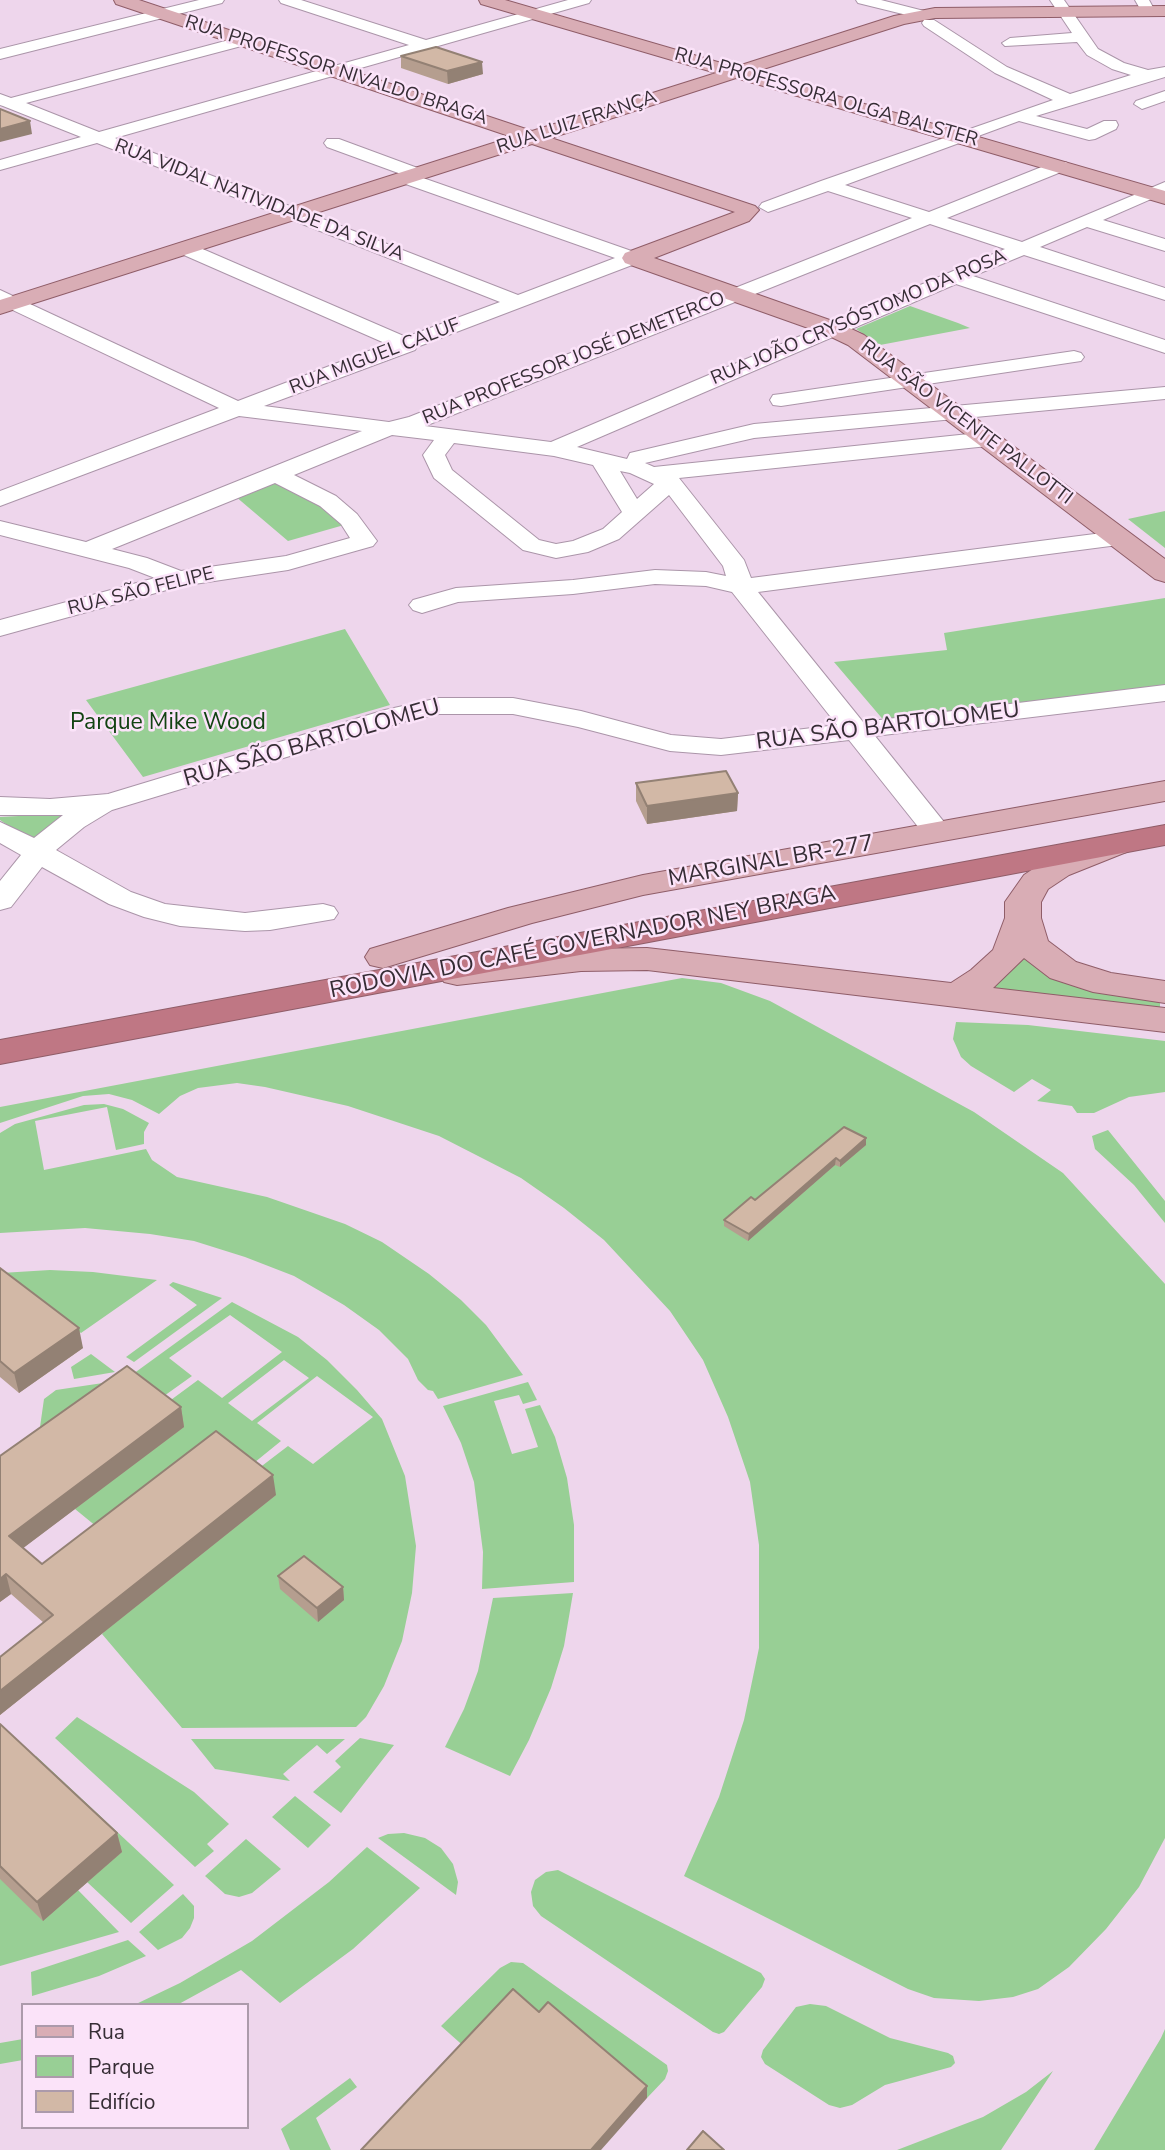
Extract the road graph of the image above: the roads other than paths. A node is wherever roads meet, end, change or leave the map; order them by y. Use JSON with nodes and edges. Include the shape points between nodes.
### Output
{"nodes":[{"id":1,"x":122,"y":0,"type":"edge"},
{"id":2,"x":217,"y":0,"type":"edge"},
{"id":3,"x":286,"y":0,"type":"edge"},
{"id":4,"x":487,"y":0,"type":"edge"},
{"id":5,"x":584,"y":0,"type":"edge"},
{"id":6,"x":863,"y":0,"type":"edge"},
{"id":7,"x":1060,"y":5,"type":"edge"},
{"id":8,"x":1152,"y":7,"type":"edge"},
{"id":9,"x":163,"y":14,"type":"junction"},
{"id":10,"x":535,"y":14,"type":"junction"},
{"id":11,"x":926,"y":19,"type":"junction"},
{"id":12,"x":1080,"y":37,"type":"junction"},
{"id":13,"x":244,"y":41,"type":"junction"},
{"id":14,"x":1010,"y":44,"type":"dead end"},
{"id":15,"x":426,"y":45,"type":"junction"},
{"id":16,"x":0,"y":54,"type":"edge"},
{"id":17,"x":334,"y":71,"type":"junction"},
{"id":18,"x":735,"y":72,"type":"junction"},
{"id":19,"x":1157,"y":74,"type":"edge"},
{"id":20,"x":1165,"y":79,"type":"edge"},
{"id":21,"x":1165,"y":96,"type":"edge"},
{"id":22,"x":1068,"y":99,"type":"junction"},
{"id":23,"x":5,"y":101,"type":"edge"},
{"id":24,"x":1142,"y":104,"type":"dead end"},
{"id":25,"x":1017,"y":116,"type":"junction"},
{"id":26,"x":1110,"y":125,"type":"dead end"},
{"id":27,"x":959,"y":136,"type":"junction"},
{"id":28,"x":97,"y":137,"type":"junction"},
{"id":29,"x":533,"y":137,"type":"junction"},
{"id":30,"x":333,"y":143,"type":"dead end"},
{"id":31,"x":0,"y":165,"type":"edge"},
{"id":32,"x":1059,"y":166,"type":"junction"},
{"id":33,"x":411,"y":176,"type":"junction"},
{"id":34,"x":827,"y":184,"type":"junction"},
{"id":35,"x":1160,"y":193,"type":"edge"},
{"id":36,"x":758,"y":209,"type":"junction"},
{"id":37,"x":292,"y":214,"type":"junction"},
{"id":38,"x":930,"y":218,"type":"junction"},
{"id":39,"x":1086,"y":221,"type":"junction"},
{"id":40,"x":1165,"y":245,"type":"edge"},
{"id":41,"x":184,"y":248,"type":"junction"},
{"id":42,"x":1023,"y":248,"type":"junction"},
{"id":43,"x":633,"y":258,"type":"junction"},
{"id":44,"x":955,"y":277,"type":"junction"},
{"id":45,"x":1165,"y":294,"type":"edge"},
{"id":46,"x":736,"y":295,"type":"junction"},
{"id":47,"x":5,"y":302,"type":"edge"},
{"id":48,"x":518,"y":302,"type":"junction"},
{"id":49,"x":833,"y":329,"type":"junction"},
{"id":50,"x":408,"y":346,"type":"junction"},
{"id":51,"x":1165,"y":347,"type":"edge"},
{"id":52,"x":1074,"y":357,"type":"dead end"},
{"id":53,"x":913,"y":382,"type":"junction"},
{"id":54,"x":1165,"y":393,"type":"edge"},
{"id":55,"x":781,"y":400,"type":"dead end"},
{"id":56,"x":238,"y":409,"type":"junction"},
{"id":57,"x":953,"y":413,"type":"junction"},
{"id":58,"x":390,"y":428,"type":"junction"},
{"id":59,"x":449,"y":435,"type":"junction"},
{"id":60,"x":988,"y":439,"type":"junction"},
{"id":61,"x":554,"y":449,"type":"junction"},
{"id":62,"x":612,"y":461,"type":"junction"},
{"id":63,"x":275,"y":474,"type":"junction"},
{"id":64,"x":662,"y":478,"type":"junction"},
{"id":65,"x":0,"y":499,"type":"edge"},
{"id":66,"x":635,"y":515,"type":"junction"},
{"id":67,"x":0,"y":528,"type":"edge"},
{"id":68,"x":1118,"y":538,"type":"junction"},
{"id":69,"x":88,"y":550,"type":"junction"},
{"id":70,"x":1165,"y":573,"type":"edge"},
{"id":71,"x":179,"y":579,"type":"junction"},
{"id":72,"x":741,"y":587,"type":"junction"},
{"id":73,"x":422,"y":605,"type":"dead end"},
{"id":74,"x":0,"y":628,"type":"edge"},
{"id":75,"x":1165,"y":693,"type":"edge"},
{"id":76,"x":857,"y":731,"type":"junction"},
{"id":77,"x":1165,"y":791,"type":"edge"},
{"id":78,"x":111,"y":802,"type":"junction"},
{"id":79,"x":0,"y":806,"type":"edge"},
{"id":80,"x":1165,"y":816,"type":"edge"},
{"id":81,"x":0,"y":831,"type":"edge"},
{"id":82,"x":937,"y":832,"type":"junction"},
{"id":83,"x":1165,"y":835,"type":"edge"},
{"id":84,"x":1117,"y":844,"type":"junction"},
{"id":85,"x":36,"y":853,"type":"junction"},
{"id":86,"x":0,"y":901,"type":"edge"},
{"id":87,"x":323,"y":913,"type":"dead end"},
{"id":88,"x":1023,"y":918,"type":"junction"},
{"id":89,"x":375,"y":971,"type":"junction"},
{"id":90,"x":1165,"y":992,"type":"edge"},
{"id":91,"x":955,"y":997,"type":"junction"},
{"id":92,"x":1165,"y":1020,"type":"edge"},
{"id":93,"x":0,"y":1026,"type":"edge"},
{"id":94,"x":0,"y":1052,"type":"edge"}],
"edges":[{"from":1,"to":9,"type":"main road","name":"RUA PROFESSOR NIVALDO BRAGA"},
{"from":2,"to":9,"type":"street"},
{"from":3,"to":15,"type":"street"},
{"from":4,"to":10,"type":"main road","name":"RUA PROFESSORA OLGA BALSTER"},
{"from":5,"to":10,"type":"street"},
{"from":6,"to":11,"type":"street"},
{"from":7,"to":8,"type":"main road","name":"RUA LUIZ FRANÇA"},
{"from":7,"to":11,"type":"main road","name":"RUA LUIZ FRANÇA"},
{"from":7,"to":12,"type":"street"},
{"from":9,"to":13,"type":"main road","name":"RUA PROFESSOR NIVALDO BRAGA"},
{"from":9,"to":16,"type":"street"},
{"from":10,"to":15,"type":"street"},
{"from":10,"to":18,"type":"main road","name":"RUA PROFESSORA OLGA BALSTER"},
{"from":11,"to":18,"type":"main road","name":"RUA LUIZ FRANÇA","via":[[890,23]]},
{"from":11,"to":22,"type":"street","via":[[1002,70]]},
{"from":12,"to":14,"type":"street"},
{"from":12,"to":19,"type":"street","via":[[1099,57]]},
{"from":13,"to":17,"type":"main road","name":"RUA PROFESSOR NIVALDO BRAGA"},
{"from":13,"to":23,"type":"street"},
{"from":15,"to":17,"type":"street"},
{"from":17,"to":28,"type":"street"},
{"from":17,"to":29,"type":"main road","name":"RUA PROFESSOR NIVALDO BRAGA"},
{"from":18,"to":27,"type":"main road","name":"RUA PROFESSORA OLGA BALSTER"},
{"from":18,"to":29,"type":"main road","name":"RUA LUIZ FRANÇA"},
{"from":19,"to":20,"type":"street"},
{"from":19,"to":22,"type":"street","name":"RUA MIGUEL CALUF"},
{"from":21,"to":24,"type":"street"},
{"from":22,"to":25,"type":"street","name":"RUA MIGUEL CALUF"},
{"from":23,"to":28,"type":"street","name":"RUA VIDAL NATIVIDADE DA SILVA"},
{"from":25,"to":26,"type":"street","via":[[1089,135]]},
{"from":25,"to":27,"type":"street","name":"RUA MIGUEL CALUF"},
{"from":27,"to":32,"type":"main road","name":"RUA PROFESSORA OLGA BALSTER"},
{"from":27,"to":34,"type":"street","name":"RUA MIGUEL CALUF"},
{"from":28,"to":31,"type":"street"},
{"from":28,"to":37,"type":"street","name":"RUA VIDAL NATIVIDADE DA SILVA"},
{"from":29,"to":33,"type":"main road","name":"RUA LUIZ FRANÇA"},
{"from":29,"to":36,"type":"main road","name":"RUA PROFESSOR NIVALDO BRAGA"},
{"from":30,"to":33,"type":"street"},
{"from":32,"to":35,"type":"main road","name":"RUA PROFESSORA OLGA BALSTER"},
{"from":32,"to":38,"type":"street","name":"RUA PROFESSOR JOSÉ DEMETERCO"},
{"from":33,"to":37,"type":"main road","name":"RUA LUIZ FRANÇA"},
{"from":33,"to":43,"type":"street"},
{"from":34,"to":36,"type":"street","name":"RUA MIGUEL CALUF"},
{"from":34,"to":38,"type":"street"},
{"from":35,"to":39,"type":"street","name":"RUA JOÃO CRYSÓSTOMO DA ROSA"},
{"from":36,"to":43,"type":"main road","name":"RUA MIGUEL CALUF"},
{"from":37,"to":41,"type":"main road","name":"RUA LUIZ FRANÇA"},
{"from":37,"to":48,"type":"street","name":"RUA VIDAL NATIVIDADE DA SILVA"},
{"from":38,"to":42,"type":"street"},
{"from":38,"to":46,"type":"street","name":"RUA PROFESSOR JOSÉ DEMETERCO"},
{"from":39,"to":40,"type":"street"},
{"from":39,"to":42,"type":"street","name":"RUA JOÃO CRYSÓSTOMO DA ROSA"},
{"from":41,"to":47,"type":"main road","name":"RUA LUIZ FRANÇA"},
{"from":41,"to":50,"type":"street"},
{"from":42,"to":44,"type":"street","name":"RUA JOÃO CRYSÓSTOMO DA ROSA"},
{"from":42,"to":45,"type":"street"},
{"from":43,"to":46,"type":"main road","name":"RUA SÃO VICENTE PALLOTTI"},
{"from":43,"to":48,"type":"street","name":"RUA MIGUEL CALUF"},
{"from":44,"to":49,"type":"street","name":"RUA JOÃO CRYSÓSTOMO DA ROSA"},
{"from":44,"to":51,"type":"street"},
{"from":46,"to":49,"type":"main road","name":"RUA SÃO VICENTE PALLOTTI"},
{"from":46,"to":58,"type":"street","name":"RUA PROFESSOR JOSÉ DEMETERCO","via":[[416,422]]},
{"from":47,"to":56,"type":"street"},
{"from":48,"to":50,"type":"street","name":"RUA MIGUEL CALUF"},
{"from":49,"to":53,"type":"main road","name":"RUA SÃO VICENTE PALLOTTI","via":[[856,340]]},
{"from":49,"to":61,"type":"street","name":"RUA JOÃO CRYSÓSTOMO DA ROSA"},
{"from":50,"to":56,"type":"street","name":"RUA MIGUEL CALUF"},
{"from":52,"to":53,"type":"street"},
{"from":53,"to":55,"type":"street"},
{"from":53,"to":57,"type":"main road","name":"RUA SÃO VICENTE PALLOTTI"},
{"from":54,"to":57,"type":"street"},
{"from":56,"to":58,"type":"street"},
{"from":56,"to":65,"type":"street","name":"RUA MIGUEL CALUF"},
{"from":57,"to":60,"type":"main road","name":"RUA SÃO VICENTE PALLOTTI"},
{"from":57,"to":62,"type":"street","via":[[754,431]]},
{"from":58,"to":59,"type":"street"},
{"from":58,"to":63,"type":"street","name":"RUA PROFESSOR JOSÉ DEMETERCO"},
{"from":59,"to":61,"type":"street"},
{"from":59,"to":66,"type":"street","via":[[434,455],[442,474],[536,547],[556,551],[589,544]]},
{"from":60,"to":64,"type":"street"},
{"from":60,"to":68,"type":"main road","name":"RUA SÃO VICENTE PALLOTTI"},
{"from":61,"to":62,"type":"street"},
{"from":62,"to":64,"type":"street"},
{"from":62,"to":66,"type":"street"},
{"from":63,"to":69,"type":"street","name":"RUA PROFESSOR JOSÉ DEMETERCO"},
{"from":63,"to":71,"type":"street","name":"RUA SÃO FELIPE","via":[[334,505],[365,541],[288,563]]},
{"from":64,"to":66,"type":"street"},
{"from":64,"to":72,"type":"street","via":[[735,565]]},
{"from":67,"to":69,"type":"street"},
{"from":68,"to":70,"type":"main road","name":"RUA SÃO VICENTE PALLOTTI"},
{"from":68,"to":72,"type":"street"},
{"from":69,"to":71,"type":"street","via":[[151,566]]},
{"from":71,"to":74,"type":"street","name":"RUA SÃO FELIPE"},
{"from":72,"to":73,"type":"street","via":[[706,579],[655,577],[456,595]]},
{"from":72,"to":76,"type":"street"},
{"from":75,"to":76,"type":"street","name":"RUA SÃO BARTOLOMEU"},
{"from":76,"to":78,"type":"street","name":"RUA SÃO BARTOLOMEU","via":[[696,747],[539,709],[450,705],[395,716]]},
{"from":76,"to":82,"type":"street"},
{"from":77,"to":82,"type":"main road","name":"MARGINAL BR-277"},
{"from":78,"to":79,"type":"street","name":"RUA SÃO BARTOLOMEU","via":[[50,808]]},
{"from":78,"to":85,"type":"street","via":[[74,821]]},
{"from":80,"to":89,"type":"highway","name":"RODOVIA DO CAFÉ GOVERNADOR NEY BRAGA"},
{"from":81,"to":85,"type":"street"},
{"from":82,"to":89,"type":"main road","name":"MARGINAL BR-277","via":[[584,898],[520,915]]},
{"from":83,"to":84,"type":"highway","name":"RODOVIA DO CAFÉ GOVERNADOR NEY BRAGA"},
{"from":84,"to":88,"type":"main road","via":[[1045,874],[1027,891]]},
{"from":84,"to":89,"type":"highway","name":"RODOVIA DO CAFÉ GOVERNADOR NEY BRAGA"},
{"from":85,"to":86,"type":"street"},
{"from":85,"to":87,"type":"street","via":[[137,906],[180,917],[270,921]]},
{"from":88,"to":90,"type":"main road","via":[[1032,946],[1063,970],[1106,984]]},
{"from":88,"to":91,"type":"main road","via":[[1009,954]]},
{"from":89,"to":91,"type":"main road","via":[[625,958]]},
{"from":89,"to":93,"type":"highway","name":"RODOVIA DO CAFÉ GOVERNADOR NEY BRAGA"},
{"from":89,"to":94,"type":"highway","name":"RODOVIA DO CAFÉ GOVERNADOR NEY BRAGA"},
{"from":91,"to":92,"type":"main road"}]}
